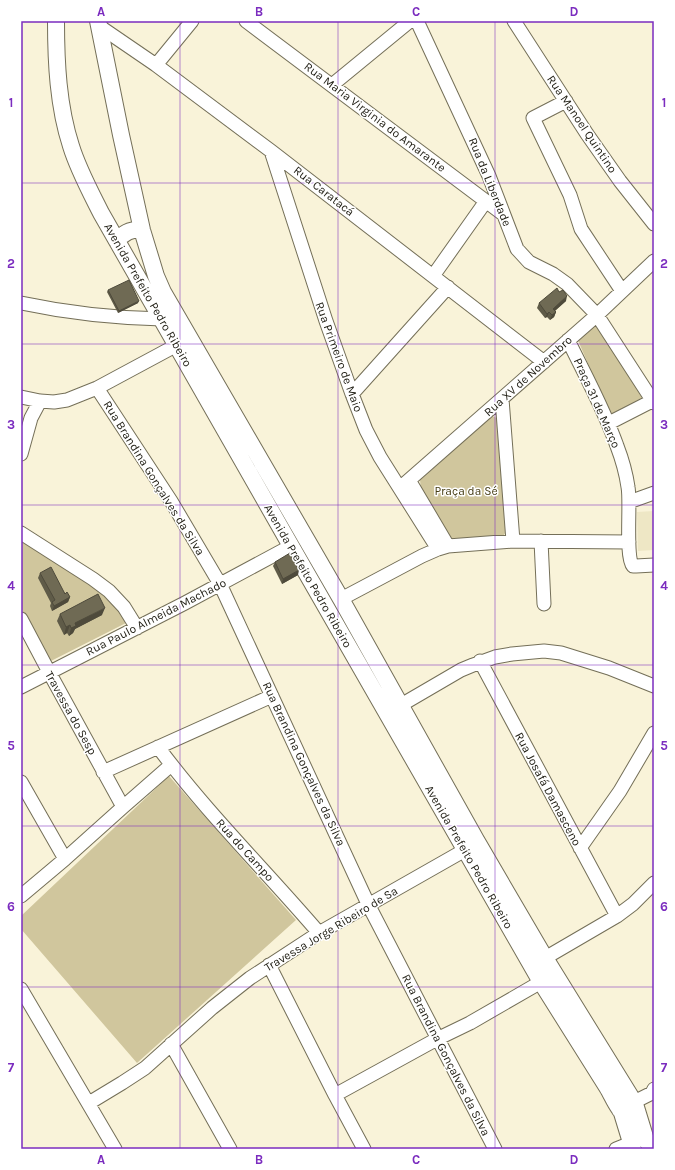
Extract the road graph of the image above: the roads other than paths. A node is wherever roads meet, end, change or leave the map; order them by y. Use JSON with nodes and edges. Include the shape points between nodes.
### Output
{"nodes":[{"id":1,"x":56,"y":21,"type":"edge"},
{"id":2,"x":192,"y":21,"type":"edge"},
{"id":3,"x":246,"y":21,"type":"edge"},
{"id":4,"x":410,"y":21,"type":"edge"},
{"id":5,"x":417,"y":21,"type":"edge"},
{"id":6,"x":514,"y":21,"type":"edge"},
{"id":7,"x":96,"y":23,"type":"edge"},
{"id":8,"x":156,"y":65,"type":"junction"},
{"id":9,"x":332,"y":85,"type":"junction"},
{"id":10,"x":566,"y":101,"type":"junction"},
{"id":11,"x":271,"y":150,"type":"junction"},
{"id":12,"x":486,"y":201,"type":"junction"},
{"id":13,"x":503,"y":214,"type":"junction"},
{"id":14,"x":654,"y":224,"type":"edge"},
{"id":15,"x":142,"y":230,"type":"junction"},
{"id":16,"x":117,"y":241,"type":"junction"},
{"id":17,"x":654,"y":261,"type":"edge"},
{"id":18,"x":433,"y":276,"type":"junction"},
{"id":19,"x":448,"y":287,"type":"junction"},
{"id":20,"x":622,"y":290,"type":"junction"},
{"id":21,"x":21,"y":303,"type":"edge"},
{"id":22,"x":597,"y":315,"type":"junction"},
{"id":23,"x":168,"y":316,"type":"junction"},
{"id":24,"x":568,"y":340,"type":"junction"},
{"id":25,"x":177,"y":345,"type":"junction"},
{"id":26,"x":544,"y":362,"type":"junction"},
{"id":27,"x":97,"y":388,"type":"junction"},
{"id":28,"x":352,"y":394,"type":"junction"},
{"id":29,"x":21,"y":397,"type":"edge"},
{"id":30,"x":502,"y":399,"type":"junction"},
{"id":31,"x":40,"y":402,"type":"junction"},
{"id":32,"x":653,"y":402,"type":"edge"},
{"id":33,"x":609,"y":423,"type":"junction"},
{"id":34,"x":21,"y":454,"type":"edge"},
{"id":35,"x":404,"y":484,"type":"junction"},
{"id":36,"x":654,"y":493,"type":"edge"},
{"id":37,"x":629,"y":502,"type":"junction"},
{"id":38,"x":21,"y":533,"type":"edge"},
{"id":39,"x":306,"y":538,"type":"junction"},
{"id":40,"x":513,"y":541,"type":"junction"},
{"id":41,"x":541,"y":541,"type":"junction"},
{"id":42,"x":629,"y":542,"type":"junction"},
{"id":43,"x":291,"y":546,"type":"junction"},
{"id":44,"x":443,"y":548,"type":"junction"},
{"id":45,"x":654,"y":564,"type":"edge"},
{"id":46,"x":220,"y":584,"type":"junction"},
{"id":47,"x":341,"y":599,"type":"junction"},
{"id":48,"x":544,"y":604,"type":"dead end"},
{"id":49,"x":326,"y":608,"type":"junction"},
{"id":50,"x":21,"y":619,"type":"edge"},
{"id":51,"x":137,"y":628,"type":"junction"},
{"id":52,"x":480,"y":662,"type":"junction"},
{"id":53,"x":49,"y":672,"type":"junction"},
{"id":54,"x":21,"y":686,"type":"edge"},
{"id":55,"x":654,"y":686,"type":"edge"},
{"id":56,"x":272,"y":696,"type":"junction"},
{"id":57,"x":394,"y":709,"type":"junction"},
{"id":58,"x":654,"y":733,"type":"edge"},
{"id":59,"x":158,"y":747,"type":"junction"},
{"id":60,"x":171,"y":765,"type":"junction"},
{"id":61,"x":104,"y":772,"type":"junction"},
{"id":62,"x":21,"y":782,"type":"edge"},
{"id":63,"x":123,"y":807,"type":"junction"},
{"id":64,"x":472,"y":846,"type":"junction"},
{"id":65,"x":580,"y":848,"type":"junction"},
{"id":66,"x":65,"y":859,"type":"junction"},
{"id":67,"x":654,"y":883,"type":"edge"},
{"id":68,"x":21,"y":896,"type":"edge"},
{"id":69,"x":369,"y":906,"type":"junction"},
{"id":70,"x":617,"y":916,"type":"junction"},
{"id":71,"x":319,"y":933,"type":"junction"},
{"id":72,"x":539,"y":962,"type":"junction"},
{"id":73,"x":269,"y":965,"type":"junction"},
{"id":74,"x":555,"y":973,"type":"junction"},
{"id":75,"x":541,"y":982,"type":"junction"},
{"id":76,"x":21,"y":989,"type":"edge"},
{"id":77,"x":437,"y":1039,"type":"junction"},
{"id":78,"x":171,"y":1044,"type":"junction"},
{"id":79,"x":654,"y":1089,"type":"edge"},
{"id":80,"x":335,"y":1096,"type":"junction"},
{"id":81,"x":88,"y":1103,"type":"junction"},
{"id":82,"x":635,"y":1103,"type":"junction"},
{"id":83,"x":621,"y":1111,"type":"junction"},
{"id":84,"x":632,"y":1146,"type":"edge"},
{"id":85,"x":115,"y":1149,"type":"edge"},
{"id":86,"x":230,"y":1149,"type":"edge"},
{"id":87,"x":364,"y":1149,"type":"edge"},
{"id":88,"x":495,"y":1149,"type":"edge"},
{"id":89,"x":616,"y":1149,"type":"edge"},
{"id":90,"x":652,"y":1149,"type":"edge"}],
"edges":[{"from":1,"to":16,"type":"main road","name":"Avenida Prefeito Pedro Ribeiro","via":[[59,88],[71,146],[87,184]]},
{"from":2,"to":8,"type":"street"},
{"from":3,"to":9,"type":"street","name":"Rua Maria Virginia do Amarante"},
{"from":4,"to":9,"type":"street"},
{"from":5,"to":13,"type":"street","name":"Rua da Liberdade","via":[[489,176]]},
{"from":6,"to":10,"type":"street","name":"Rua Manoel Quintino"},
{"from":7,"to":8,"type":"street","name":"Rua Caratacá"},
{"from":7,"to":15,"type":"main road","name":"Avenida Prefeito Pedro Ribeiro"},
{"from":8,"to":11,"type":"street","name":"Rua Caratacá"},
{"from":9,"to":12,"type":"street","name":"Rua Maria Virginia do Amarante"},
{"from":10,"to":14,"type":"street","name":"Rua Manoel Quintino","via":[[620,181]]},
{"from":10,"to":20,"type":"street","via":[[533,118],[570,195],[581,229]]},
{"from":11,"to":18,"type":"street","name":"Rua Caratacá"},
{"from":11,"to":28,"type":"street","name":"Rua Primeiro de Maio"},
{"from":12,"to":13,"type":"street","name":"Rua Maria Virginia do Amarante"},
{"from":12,"to":18,"type":"street"},
{"from":13,"to":22,"type":"street","name":"Rua da Liberdade","via":[[517,249],[523,256],[567,284]]},
{"from":15,"to":16,"type":"main road","via":[[131,230]]},
{"from":15,"to":23,"type":"main road","name":"Avenida Prefeito Pedro Ribeiro","via":[[163,292]]},
{"from":16,"to":23,"type":"main road","name":"Avenida Prefeito Pedro Ribeiro"},
{"from":17,"to":20,"type":"street","name":"Rua XV de Novembro"},
{"from":18,"to":19,"type":"street","name":"Rua Caratacá"},
{"from":19,"to":26,"type":"street","name":"Rua Caratacá"},
{"from":19,"to":28,"type":"street"},
{"from":20,"to":22,"type":"street","name":"Rua XV de Novembro"},
{"from":21,"to":23,"type":"street","via":[[100,316]]},
{"from":22,"to":24,"type":"street","name":"Rua XV de Novembro"},
{"from":22,"to":32,"type":"street","name":"Rua da Liberdade"},
{"from":23,"to":25,"type":"main road","name":"Avenida Prefeito Pedro Ribeiro"},
{"from":23,"to":39,"type":"main road","name":"Avenida Prefeito Pedro Ribeiro"},
{"from":24,"to":26,"type":"street","name":"Rua XV de Novembro"},
{"from":24,"to":33,"type":"street","name":"Praça 31 de Março"},
{"from":25,"to":27,"type":"street"},
{"from":25,"to":43,"type":"main road","name":"Avenida Prefeito Pedro Ribeiro"},
{"from":26,"to":30,"type":"street","name":"Rua XV de Novembro"},
{"from":27,"to":31,"type":"street","via":[[67,400]]},
{"from":27,"to":46,"type":"street","name":"Rua Brandina Gonçalves da Silva","via":[[171,501]]},
{"from":28,"to":35,"type":"street","name":"Rua Primeiro de Maio","via":[[380,457]]},
{"from":29,"to":31,"type":"street"},
{"from":30,"to":35,"type":"street","name":"Rua XV de Novembro"},
{"from":30,"to":40,"type":"street"},
{"from":31,"to":34,"type":"street","via":[[31,418]]},
{"from":32,"to":33,"type":"street"},
{"from":33,"to":37,"type":"street","name":"Praça 31 de Março","via":[[625,469]]},
{"from":35,"to":44,"type":"street","name":"Rua Primeiro de Maio"},
{"from":36,"to":37,"type":"street"},
{"from":37,"to":42,"type":"street","name":"Praça 31 de Março"},
{"from":38,"to":51,"type":"street","via":[[109,591],[124,607]]},
{"from":39,"to":43,"type":"main road"},
{"from":39,"to":47,"type":"main road","name":"Avenida Prefeito Pedro Ribeiro"},
{"from":40,"to":41,"type":"street"},
{"from":40,"to":44,"type":"street"},
{"from":41,"to":42,"type":"street"},
{"from":41,"to":48,"type":"street"},
{"from":42,"to":45,"type":"street","name":"Praça 31 de Março","via":[[631,564]]},
{"from":43,"to":46,"type":"street","name":"Rua Paulo Almeida Machado"},
{"from":43,"to":49,"type":"main road","name":"Avenida Prefeito Pedro Ribeiro"},
{"from":44,"to":47,"type":"street"},
{"from":46,"to":51,"type":"street","name":"Rua Paulo Almeida Machado"},
{"from":46,"to":56,"type":"street","name":"Rua Brandina Gonçalves da Silva"},
{"from":47,"to":49,"type":"main road"},
{"from":47,"to":57,"type":"main road","name":"Avenida Prefeito Pedro Ribeiro"},
{"from":49,"to":57,"type":"main road","name":"Avenida Prefeito Pedro Ribeiro"},
{"from":50,"to":53,"type":"street","name":"Travessa do Sesp"},
{"from":51,"to":53,"type":"street","name":"Rua Paulo Almeida Machado"},
{"from":52,"to":55,"type":"street","via":[[512,654],[561,652]]},
{"from":52,"to":57,"type":"street","via":[[461,670]]},
{"from":52,"to":65,"type":"street","name":"Rua Josafá Damasceno"},
{"from":53,"to":54,"type":"street","name":"Rua Paulo Almeida Machado"},
{"from":53,"to":61,"type":"street","name":"Travessa do Sesp"},
{"from":56,"to":59,"type":"street"},
{"from":56,"to":69,"type":"street","name":"Rua Brandina Gonçalves da Silva"},
{"from":57,"to":64,"type":"main road","name":"Avenida Prefeito Pedro Ribeiro"},
{"from":58,"to":65,"type":"street","via":[[620,791]]},
{"from":59,"to":60,"type":"street","name":"Rua do Campo"},
{"from":59,"to":61,"type":"street"},
{"from":60,"to":63,"type":"street"},
{"from":60,"to":71,"type":"street","name":"Rua do Campo"},
{"from":61,"to":63,"type":"street","name":"Travessa do Sesp"},
{"from":62,"to":66,"type":"street"},
{"from":63,"to":66,"type":"street"},
{"from":64,"to":69,"type":"street","name":"Travessa Jorge Ribeiro de Sa"},
{"from":64,"to":72,"type":"main road","name":"Avenida Prefeito Pedro Ribeiro"},
{"from":65,"to":70,"type":"street","name":"Rua Josafá Damasceno"},
{"from":66,"to":68,"type":"street"},
{"from":67,"to":70,"type":"street"},
{"from":69,"to":71,"type":"street","name":"Travessa Jorge Ribeiro de Sa"},
{"from":69,"to":77,"type":"street","name":"Rua Brandina Gonçalves da Silva"},
{"from":70,"to":72,"type":"street"},
{"from":71,"to":73,"type":"street","name":"Travessa Jorge Ribeiro de Sa"},
{"from":72,"to":74,"type":"main road","name":"Avenida Prefeito Pedro Ribeiro"},
{"from":72,"to":75,"type":"main road","name":"Avenida Prefeito Pedro Ribeiro"},
{"from":73,"to":78,"type":"street","name":"Travessa Jorge Ribeiro de Sa","via":[[212,1008]]},
{"from":73,"to":80,"type":"street"},
{"from":74,"to":75,"type":"main road"},
{"from":74,"to":82,"type":"main road","name":"Avenida Prefeito Pedro Ribeiro"},
{"from":75,"to":77,"type":"street"},
{"from":75,"to":83,"type":"main road","name":"Avenida Prefeito Pedro Ribeiro"},
{"from":76,"to":81,"type":"street"},
{"from":77,"to":80,"type":"street"},
{"from":77,"to":88,"type":"street","name":"Rua Brandina Gonçalves da Silva"},
{"from":78,"to":81,"type":"street","name":"Travessa Jorge Ribeiro de Sa","via":[[144,1068]]},
{"from":78,"to":86,"type":"street"},
{"from":79,"to":82,"type":"street","via":[[652,1093]]},
{"from":80,"to":87,"type":"street"},
{"from":81,"to":85,"type":"street"},
{"from":82,"to":83,"type":"main road","via":[[626,1100],[622,1103]]},
{"from":82,"to":90,"type":"main road","name":"Avenida Prefeito Pedro Ribeiro","via":[[646,1140]]},
{"from":83,"to":84,"type":"main road","name":"Avenida Prefeito Pedro Ribeiro"},
{"from":84,"to":89,"type":"street"}]}
